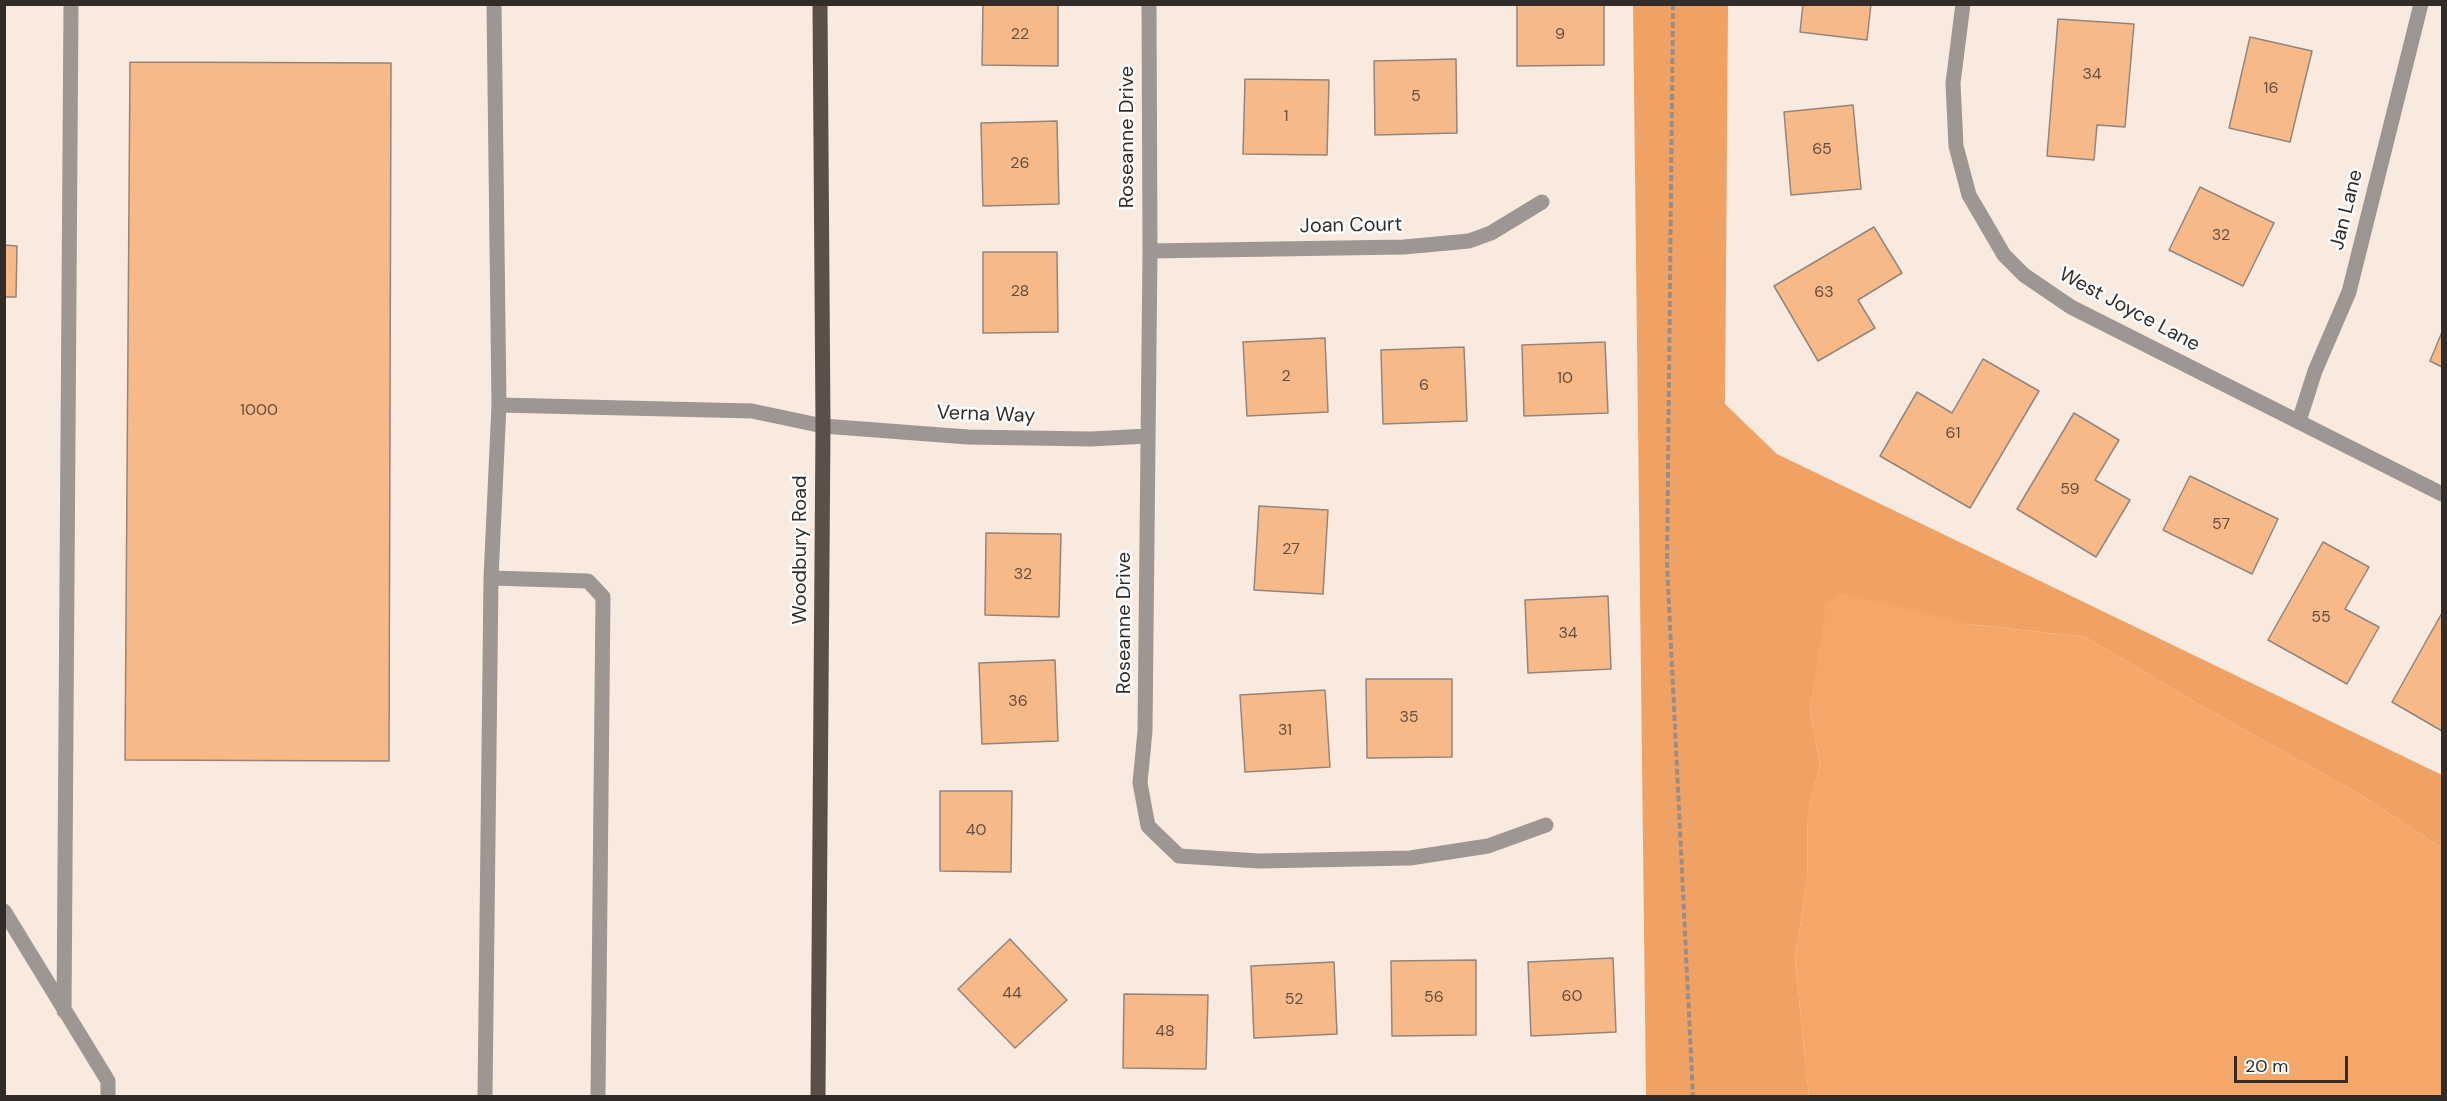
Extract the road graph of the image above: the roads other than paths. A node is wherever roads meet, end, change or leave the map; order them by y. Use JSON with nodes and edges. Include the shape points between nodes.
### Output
{"nodes":[{"id":1,"x":71,"y":4,"type":"edge"},
{"id":2,"x":494,"y":4,"type":"edge"},
{"id":3,"x":820,"y":4,"type":"edge"},
{"id":4,"x":1149,"y":4,"type":"edge"},
{"id":5,"x":1963,"y":4,"type":"edge"},
{"id":6,"x":2421,"y":4,"type":"edge"},
{"id":7,"x":1542,"y":202,"type":"dead end"},
{"id":8,"x":1150,"y":251,"type":"junction"},
{"id":9,"x":498,"y":405,"type":"junction"},
{"id":10,"x":2299,"y":421,"type":"junction"},
{"id":11,"x":823,"y":426,"type":"junction"},
{"id":12,"x":1147,"y":436,"type":"junction"},
{"id":13,"x":2442,"y":494,"type":"edge"},
{"id":14,"x":491,"y":578,"type":"junction"},
{"id":15,"x":1546,"y":825,"type":"dead end"},
{"id":16,"x":4,"y":911,"type":"edge"},
{"id":17,"x":64,"y":1011,"type":"junction"},
{"id":18,"x":108,"y":1096,"type":"edge"},
{"id":19,"x":485,"y":1096,"type":"edge"},
{"id":20,"x":598,"y":1096,"type":"edge"},
{"id":21,"x":818,"y":1096,"type":"edge"}],
"edges":[{"from":1,"to":17,"type":"street"},
{"from":2,"to":9,"type":"street"},
{"from":3,"to":11,"type":"main road","name":"Woodbury Road"},
{"from":4,"to":8,"type":"street","name":"Roseanne Drive"},
{"from":5,"to":10,"type":"street","name":"West Joyce Lane","via":[[1953,84],[1956,146],[1969,195],[2004,255],[2024,275],[2071,307]]},
{"from":6,"to":10,"type":"street","name":"Jan Lane","via":[[2349,292],[2315,371]]},
{"from":7,"to":8,"type":"street","name":"Joan Court","via":[[1491,233],[1469,241],[1404,247]]},
{"from":8,"to":12,"type":"street","name":"Roseanne Drive"},
{"from":9,"to":11,"type":"street","name":"Verna Way","via":[[752,411]]},
{"from":9,"to":14,"type":"street"},
{"from":10,"to":13,"type":"street","name":"West Joyce Lane"},
{"from":11,"to":12,"type":"street","name":"Verna Way","via":[[968,437]]},
{"from":11,"to":21,"type":"main road","name":"Woodbury Road"},
{"from":12,"to":15,"type":"street","name":"Roseanne Drive","via":[[1145,731],[1140,783],[1148,826],[1179,856],[1259,861],[1410,858],[1488,846]]},
{"from":14,"to":19,"type":"street"},
{"from":14,"to":20,"type":"street","via":[[588,581],[603,597]]},
{"from":16,"to":17,"type":"street"},
{"from":17,"to":18,"type":"street","via":[[108,1081]]}]}
